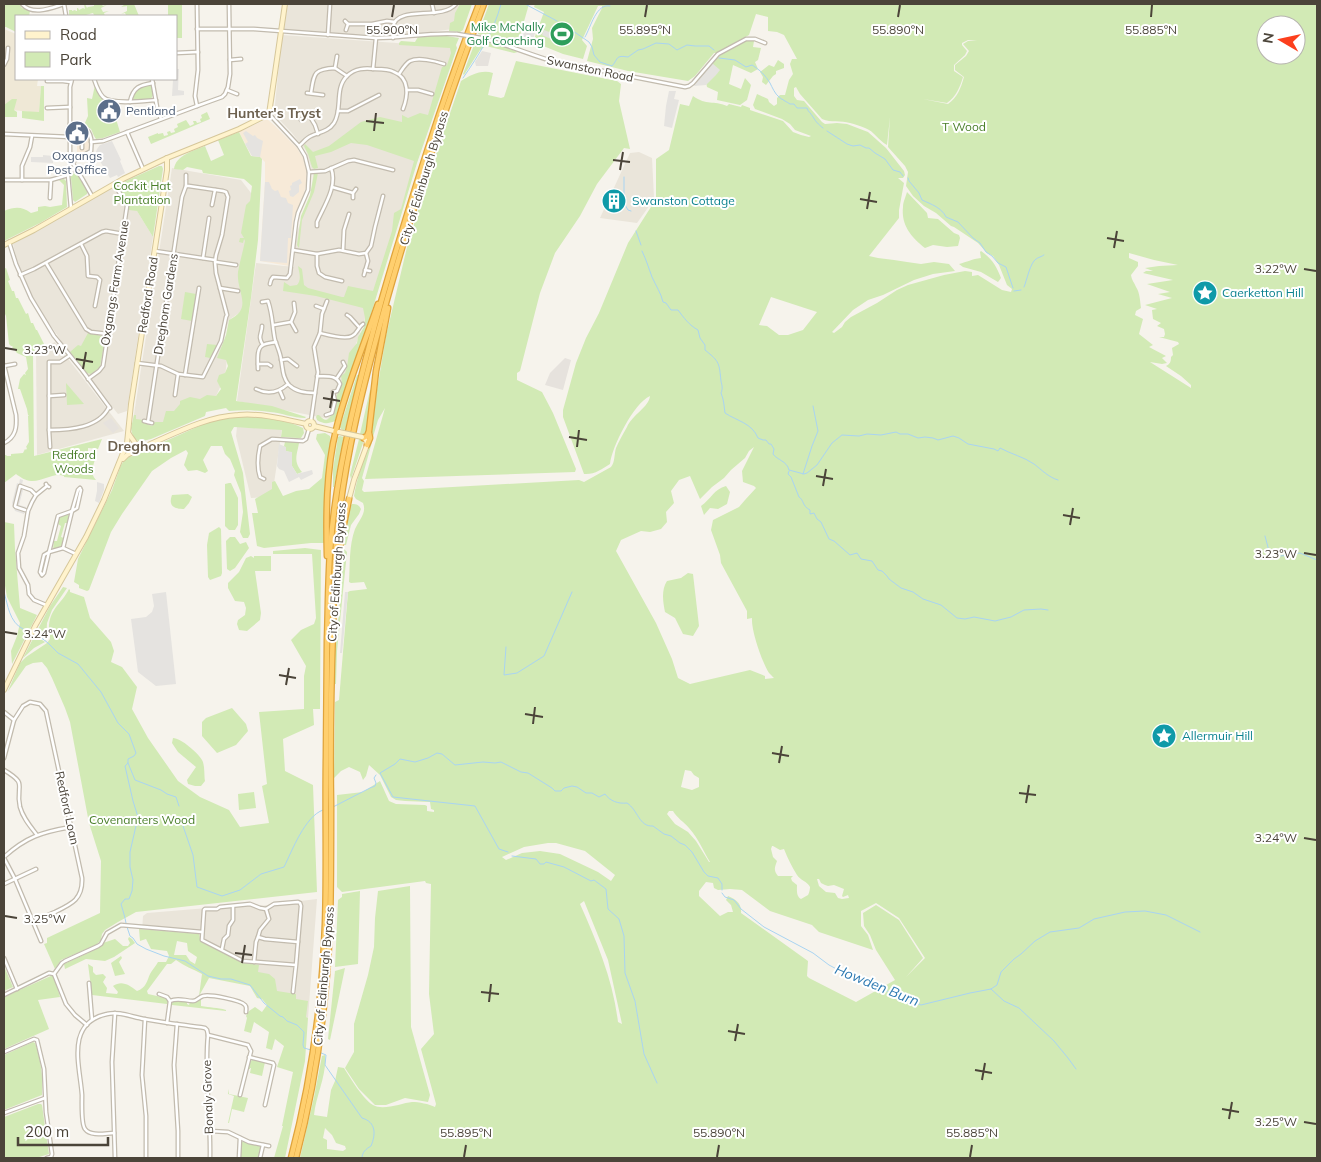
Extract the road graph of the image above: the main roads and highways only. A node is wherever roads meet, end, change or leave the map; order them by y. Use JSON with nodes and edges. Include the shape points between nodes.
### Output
{"nodes":[{"id":1,"x":285,"y":4,"type":"edge"},
{"id":2,"x":479,"y":4,"type":"edge"},
{"id":3,"x":484,"y":4,"type":"edge"},
{"id":4,"x":178,"y":154,"type":"junction"},
{"id":5,"x":167,"y":158,"type":"junction"},
{"id":6,"x":160,"y":162,"type":"junction"},
{"id":7,"x":167,"y":170,"type":"junction"},
{"id":8,"x":4,"y":245,"type":"edge"},
{"id":9,"x":396,"y":259,"type":"junction"},
{"id":10,"x":306,"y":424,"type":"junction"},
{"id":11,"x":311,"y":427,"type":"junction"},
{"id":12,"x":337,"y":431,"type":"junction"},
{"id":13,"x":369,"y":431,"type":"junction"},
{"id":14,"x":128,"y":433,"type":"junction"},
{"id":15,"x":362,"y":437,"type":"junction"},
{"id":16,"x":127,"y":443,"type":"junction"},
{"id":17,"x":135,"y":443,"type":"junction"},
{"id":18,"x":150,"y":444,"type":"junction"},
{"id":19,"x":367,"y":445,"type":"junction"},
{"id":20,"x":126,"y":448,"type":"junction"},
{"id":21,"x":136,"y":450,"type":"junction"},
{"id":22,"x":130,"y":453,"type":"junction"},
{"id":23,"x":120,"y":463,"type":"junction"},
{"id":24,"x":349,"y":499,"type":"joint"},
{"id":25,"x":328,"y":610,"type":"junction"},
{"id":26,"x":333,"y":619,"type":"junction"},
{"id":27,"x":4,"y":690,"type":"edge"},
{"id":28,"x":316,"y":1044,"type":"junction"},
{"id":29,"x":314,"y":1057,"type":"junction"},
{"id":30,"x":291,"y":1158,"type":"edge"},
{"id":31,"x":296,"y":1158,"type":"edge"}],
"edges":[{"from":1,"to":4,"type":"main road","via":[[269,114]]},
{"from":2,"to":9,"type":"highway","name":"City of Edinburgh Bypass","via":[[434,129]]},
{"from":3,"to":9,"type":"highway","name":"City of Edinburgh Bypass"},
{"from":4,"to":5,"type":"main road"},
{"from":4,"to":7,"type":"main road"},
{"from":5,"to":6,"type":"main road"},
{"from":5,"to":7,"type":"main road","name":"Redford Road"},
{"from":6,"to":7,"type":"main road"},
{"from":6,"to":8,"type":"main road"},
{"from":7,"to":14,"type":"main road","name":"Redford Road"},
{"from":9,"to":12,"type":"highway","via":[[347,393]]},
{"from":9,"to":13,"type":"highway","via":[[377,363]]},
{"from":9,"to":25,"type":"highway","name":"City of Edinburgh Bypass","via":[[369,348],[340,472],[330,551]]},
{"from":9,"to":26,"type":"highway","name":"City of Edinburgh Bypass","via":[[344,477]]},
{"from":10,"to":11,"type":"main road"},
{"from":10,"to":11,"type":"main road","via":[[313,422]]},
{"from":10,"to":18,"type":"main road","via":[[265,416],[238,415],[202,422]]},
{"from":11,"to":12,"type":"main road"},
{"from":12,"to":15,"type":"main road","bridge":true},
{"from":12,"to":25,"type":"highway","via":[[328,489]]},
{"from":13,"to":15,"type":"highway"},
{"from":13,"to":19,"type":"highway"},
{"from":14,"to":16,"type":"main road","name":"Redford Road"},
{"from":14,"to":17,"type":"main road"},
{"from":15,"to":19,"type":"main road"},
{"from":16,"to":17,"type":"main road"},
{"from":16,"to":20,"type":"main road"},
{"from":17,"to":18,"type":"main road"},
{"from":17,"to":21,"type":"main road"},
{"from":18,"to":21,"type":"main road"},
{"from":19,"to":24,"type":"main road"},
{"from":20,"to":22,"type":"main road"},
{"from":20,"to":23,"type":"main road"},
{"from":21,"to":22,"type":"main road"},
{"from":22,"to":23,"type":"main road"},
{"from":23,"to":27,"type":"main road","via":[[104,500]]},
{"from":24,"to":26,"type":"highway"},
{"from":25,"to":28,"type":"highway","name":"City of Edinburgh Bypass","via":[[326,908]]},
{"from":26,"to":28,"type":"highway","name":"City of Edinburgh Bypass","via":[[330,906],[327,970]]},
{"from":28,"to":29,"type":"highway","name":"City of Edinburgh Bypass"},
{"from":29,"to":30,"type":"highway","name":"City of Edinburgh Bypass"},
{"from":29,"to":31,"type":"highway","name":"City of Edinburgh Bypass","via":[[308,1105]]}]}
